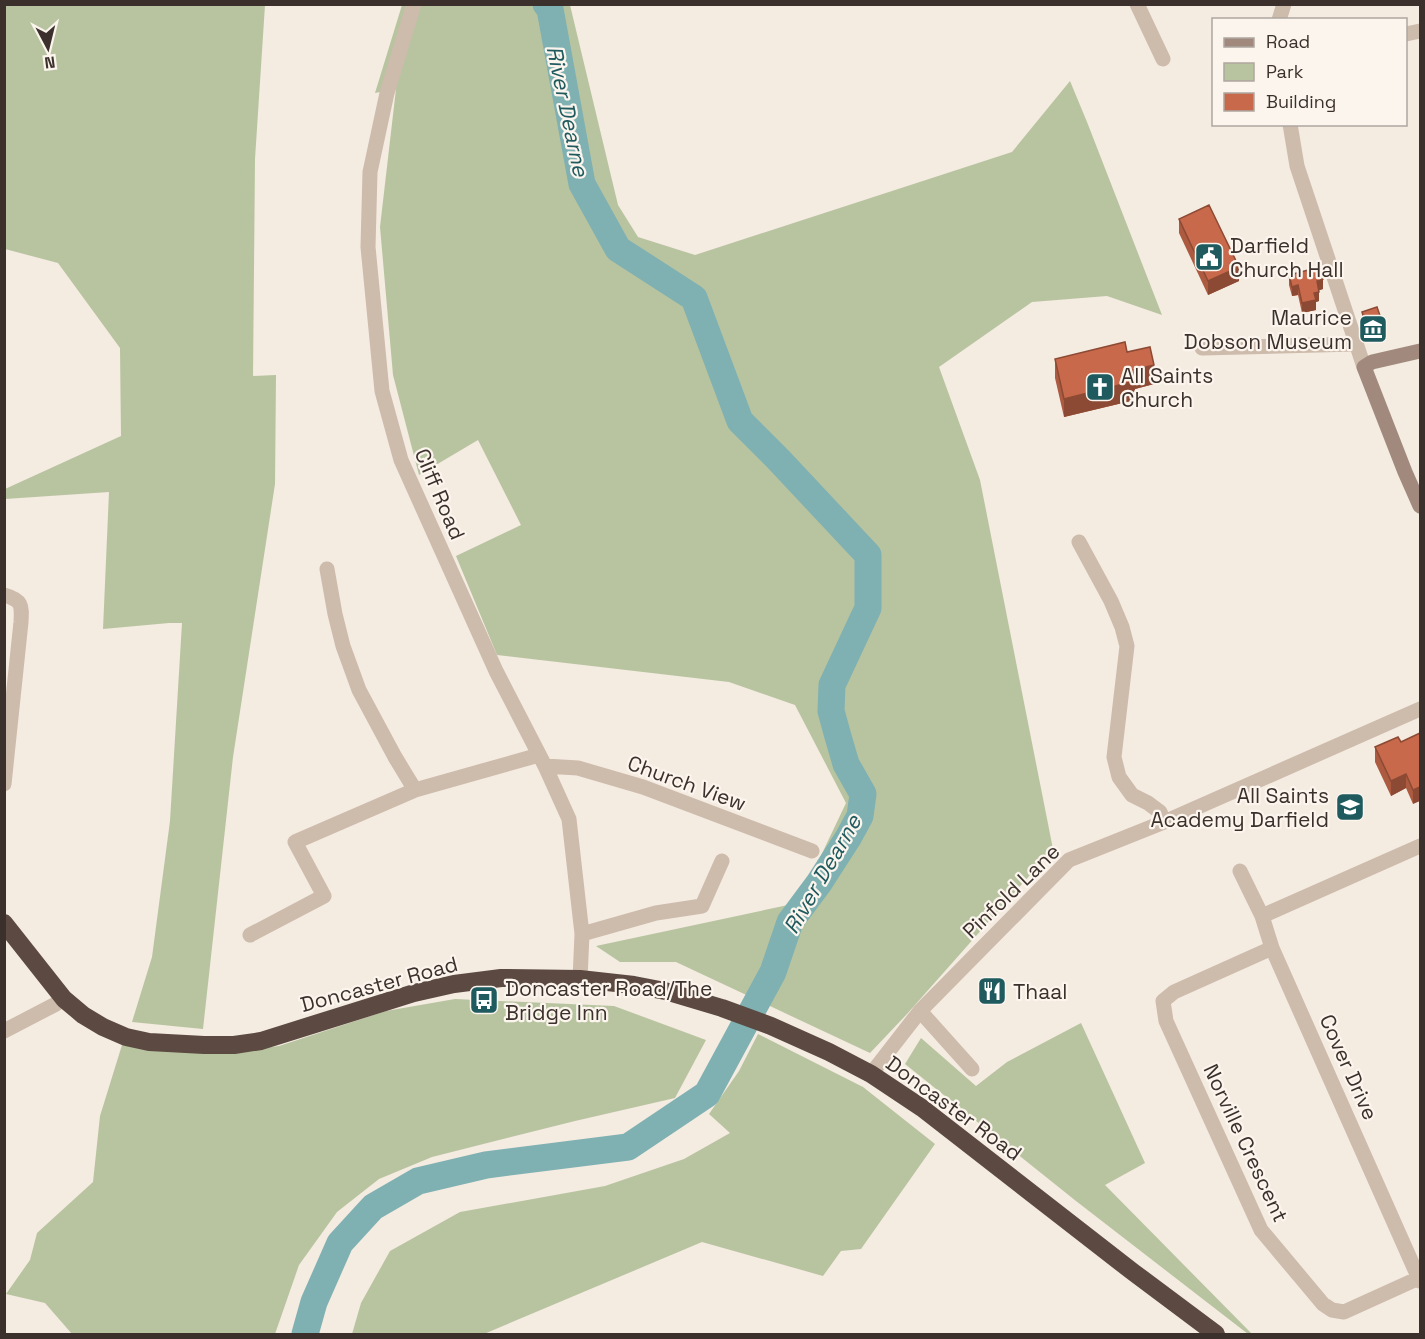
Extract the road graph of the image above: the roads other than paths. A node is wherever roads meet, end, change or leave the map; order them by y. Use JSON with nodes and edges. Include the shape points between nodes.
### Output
{"nodes":[{"id":1,"x":414,"y":4,"type":"edge"},
{"id":2,"x":1137,"y":4,"type":"edge"},
{"id":3,"x":1163,"y":59,"type":"dead end"},
{"id":4,"x":1290,"y":126,"type":"edge"},
{"id":5,"x":1356,"y":345,"type":"junction"},
{"id":6,"x":1202,"y":348,"type":"dead end"},
{"id":7,"x":1420,"y":351,"type":"edge"},
{"id":8,"x":1364,"y":367,"type":"junction"},
{"id":9,"x":1420,"y":506,"type":"edge"},
{"id":10,"x":1079,"y":542,"type":"dead end"},
{"id":11,"x":327,"y":569,"type":"dead end"},
{"id":12,"x":4,"y":595,"type":"edge"},
{"id":13,"x":1420,"y":710,"type":"edge"},
{"id":14,"x":542,"y":760,"type":"junction"},
{"id":15,"x":4,"y":784,"type":"edge"},
{"id":16,"x":415,"y":790,"type":"junction"},
{"id":17,"x":1164,"y":822,"type":"junction"},
{"id":18,"x":1420,"y":846,"type":"edge"},
{"id":19,"x":812,"y":852,"type":"dead end"},
{"id":20,"x":722,"y":861,"type":"dead end"},
{"id":21,"x":1240,"y":871,"type":"dead end"},
{"id":22,"x":1262,"y":916,"type":"junction"},
{"id":23,"x":4,"y":923,"type":"edge"},
{"id":24,"x":582,"y":934,"type":"junction"},
{"id":25,"x":250,"y":935,"type":"dead end"},
{"id":26,"x":1272,"y":948,"type":"junction"},
{"id":27,"x":580,"y":979,"type":"junction"},
{"id":28,"x":64,"y":999,"type":"junction"},
{"id":29,"x":920,"y":1011,"type":"junction"},
{"id":30,"x":4,"y":1032,"type":"edge"},
{"id":31,"x":972,"y":1069,"type":"dead end"},
{"id":32,"x":871,"y":1074,"type":"junction"},
{"id":33,"x":1420,"y":1279,"type":"edge"},
{"id":34,"x":1216,"y":1335,"type":"edge"}],
"edges":[{"from":1,"to":14,"type":"street","name":"Cliff Road","via":[[387,93],[370,172],[368,247],[382,391],[401,460],[496,671]]},
{"from":2,"to":3,"type":"street"},
{"from":4,"to":5,"type":"street","via":[[1297,166]]},
{"from":5,"to":6,"type":"street"},
{"from":5,"to":8,"type":"street"},
{"from":7,"to":8,"type":"street"},
{"from":8,"to":9,"type":"street"},
{"from":10,"to":17,"type":"street","via":[[1111,601],[1127,646],[1114,757],[1119,777],[1132,795],[1160,812]]},
{"from":11,"to":16,"type":"street","via":[[343,646],[359,690]]},
{"from":12,"to":15,"type":"street","via":[[15,598],[22,608]]},
{"from":13,"to":17,"type":"street","name":"Pinfold Lane"},
{"from":14,"to":16,"type":"street","name":"Church View"},
{"from":14,"to":19,"type":"street","name":"Church View","via":[[642,787]]},
{"from":14,"to":24,"type":"street","name":"Cliff Road","via":[[569,819]]},
{"from":16,"to":25,"type":"street","name":"Church View","via":[[295,842],[324,896]]},
{"from":17,"to":29,"type":"street","name":"Pinfold Lane","via":[[1069,860]]},
{"from":18,"to":22,"type":"street"},
{"from":20,"to":24,"type":"street","via":[[702,906],[656,913]]},
{"from":21,"to":22,"type":"street","name":"Cover Drive"},
{"from":22,"to":26,"type":"street","name":"Cover Drive"},
{"from":23,"to":28,"type":"highway","name":"Doncaster Road"},
{"from":24,"to":27,"type":"street","name":"Cliff Road"},
{"from":26,"to":33,"type":"street","name":"Cover Drive"},
{"from":26,"to":33,"type":"street","name":"Norville Crescent","via":[[1174,992],[1163,1001],[1170,1030],[1261,1230],[1323,1304],[1344,1312]]},
{"from":27,"to":28,"type":"highway","name":"Doncaster Road","via":[[501,978],[454,984],[261,1041],[234,1045],[174,1044],[126,1037],[102,1027]]},
{"from":27,"to":32,"type":"highway","name":"Doncaster Road","via":[[665,991],[722,1008],[771,1026]]},
{"from":28,"to":30,"type":"street"},
{"from":29,"to":31,"type":"street","name":"Doncaster Road"},
{"from":29,"to":32,"type":"street","name":"Pinfold Lane"},
{"from":32,"to":34,"type":"highway","name":"Doncaster Road","via":[[922,1108]]}]}
